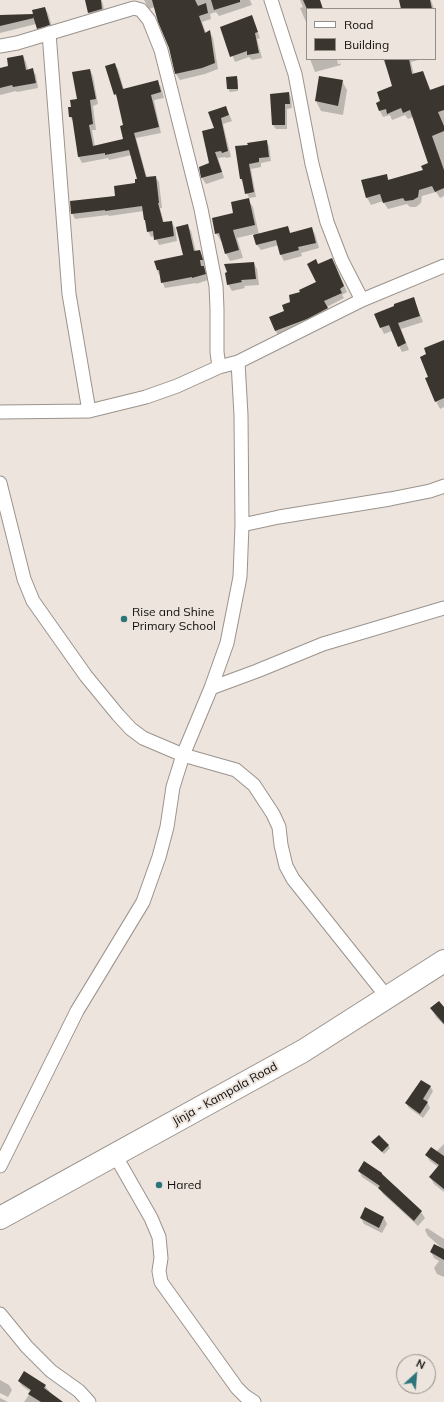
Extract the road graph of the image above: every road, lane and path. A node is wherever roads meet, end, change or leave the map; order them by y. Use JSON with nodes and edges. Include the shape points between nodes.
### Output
{"nodes":[{"id":1,"x":271,"y":0,"type":"edge"},
{"id":2,"x":49,"y":33,"type":"junction"},
{"id":3,"x":0,"y":46,"type":"edge"},
{"id":4,"x":444,"y":266,"type":"edge"},
{"id":5,"x":362,"y":300,"type":"junction"},
{"id":6,"x":238,"y":362,"type":"junction"},
{"id":7,"x":219,"y":367,"type":"junction"},
{"id":8,"x":89,"y":410,"type":"junction"},
{"id":9,"x":0,"y":412,"type":"edge"},
{"id":10,"x":0,"y":483,"type":"edge"},
{"id":11,"x":444,"y":486,"type":"edge"},
{"id":12,"x":3,"y":509,"type":"edge"},
{"id":13,"x":242,"y":525,"type":"junction"},
{"id":14,"x":444,"y":608,"type":"edge"},
{"id":15,"x":211,"y":688,"type":"junction"},
{"id":16,"x":183,"y":755,"type":"junction"},
{"id":17,"x":444,"y":961,"type":"edge"},
{"id":18,"x":386,"y":997,"type":"junction"},
{"id":19,"x":115,"y":1155,"type":"junction"},
{"id":20,"x":0,"y":1166,"type":"edge"},
{"id":21,"x":0,"y":1218,"type":"edge"},
{"id":22,"x":0,"y":1314,"type":"edge"},
{"id":23,"x":89,"y":1402,"type":"edge"},
{"id":24,"x":254,"y":1402,"type":"edge"}],
"edges":[{"from":1,"to":5,"type":"street","via":[[295,74],[312,164],[327,222],[342,261]]},
{"from":2,"to":3,"type":"street"},
{"from":2,"to":7,"type":"street","via":[[134,8],[142,10],[149,20],[161,50],[201,210],[216,286]]},
{"from":2,"to":8,"type":"street","via":[[69,294]]},
{"from":4,"to":5,"type":"street"},
{"from":5,"to":6,"type":"street"},
{"from":6,"to":7,"type":"street"},
{"from":6,"to":13,"type":"street"},
{"from":7,"to":8,"type":"street","via":[[146,397]]},
{"from":8,"to":9,"type":"street"},
{"from":10,"to":12,"type":"street"},
{"from":11,"to":13,"type":"street","via":[[390,499]]},
{"from":12,"to":16,"type":"street","via":[[24,579],[34,601],[86,676],[131,729],[143,738]]},
{"from":13,"to":15,"type":"street","via":[[240,577],[234,610],[227,643]]},
{"from":14,"to":15,"type":"street","via":[[323,644]]},
{"from":15,"to":16,"type":"street"},
{"from":16,"to":18,"type":"street","via":[[236,770],[254,785],[274,814],[286,866],[293,879]]},
{"from":16,"to":20,"type":"street","via":[[173,786],[167,827],[159,857],[143,902],[77,1012]]},
{"from":17,"to":18,"type":"highway","name":"Jinja - Kampala Road"},
{"from":18,"to":19,"type":"highway","name":"Jinja - Kampala Road","via":[[303,1051]]},
{"from":19,"to":21,"type":"highway","name":"Jinja - Kampala Road"},
{"from":19,"to":24,"type":"street","via":[[151,1218],[158,1237],[161,1282],[236,1388]]},
{"from":22,"to":23,"type":"street","via":[[51,1372]]}]}
